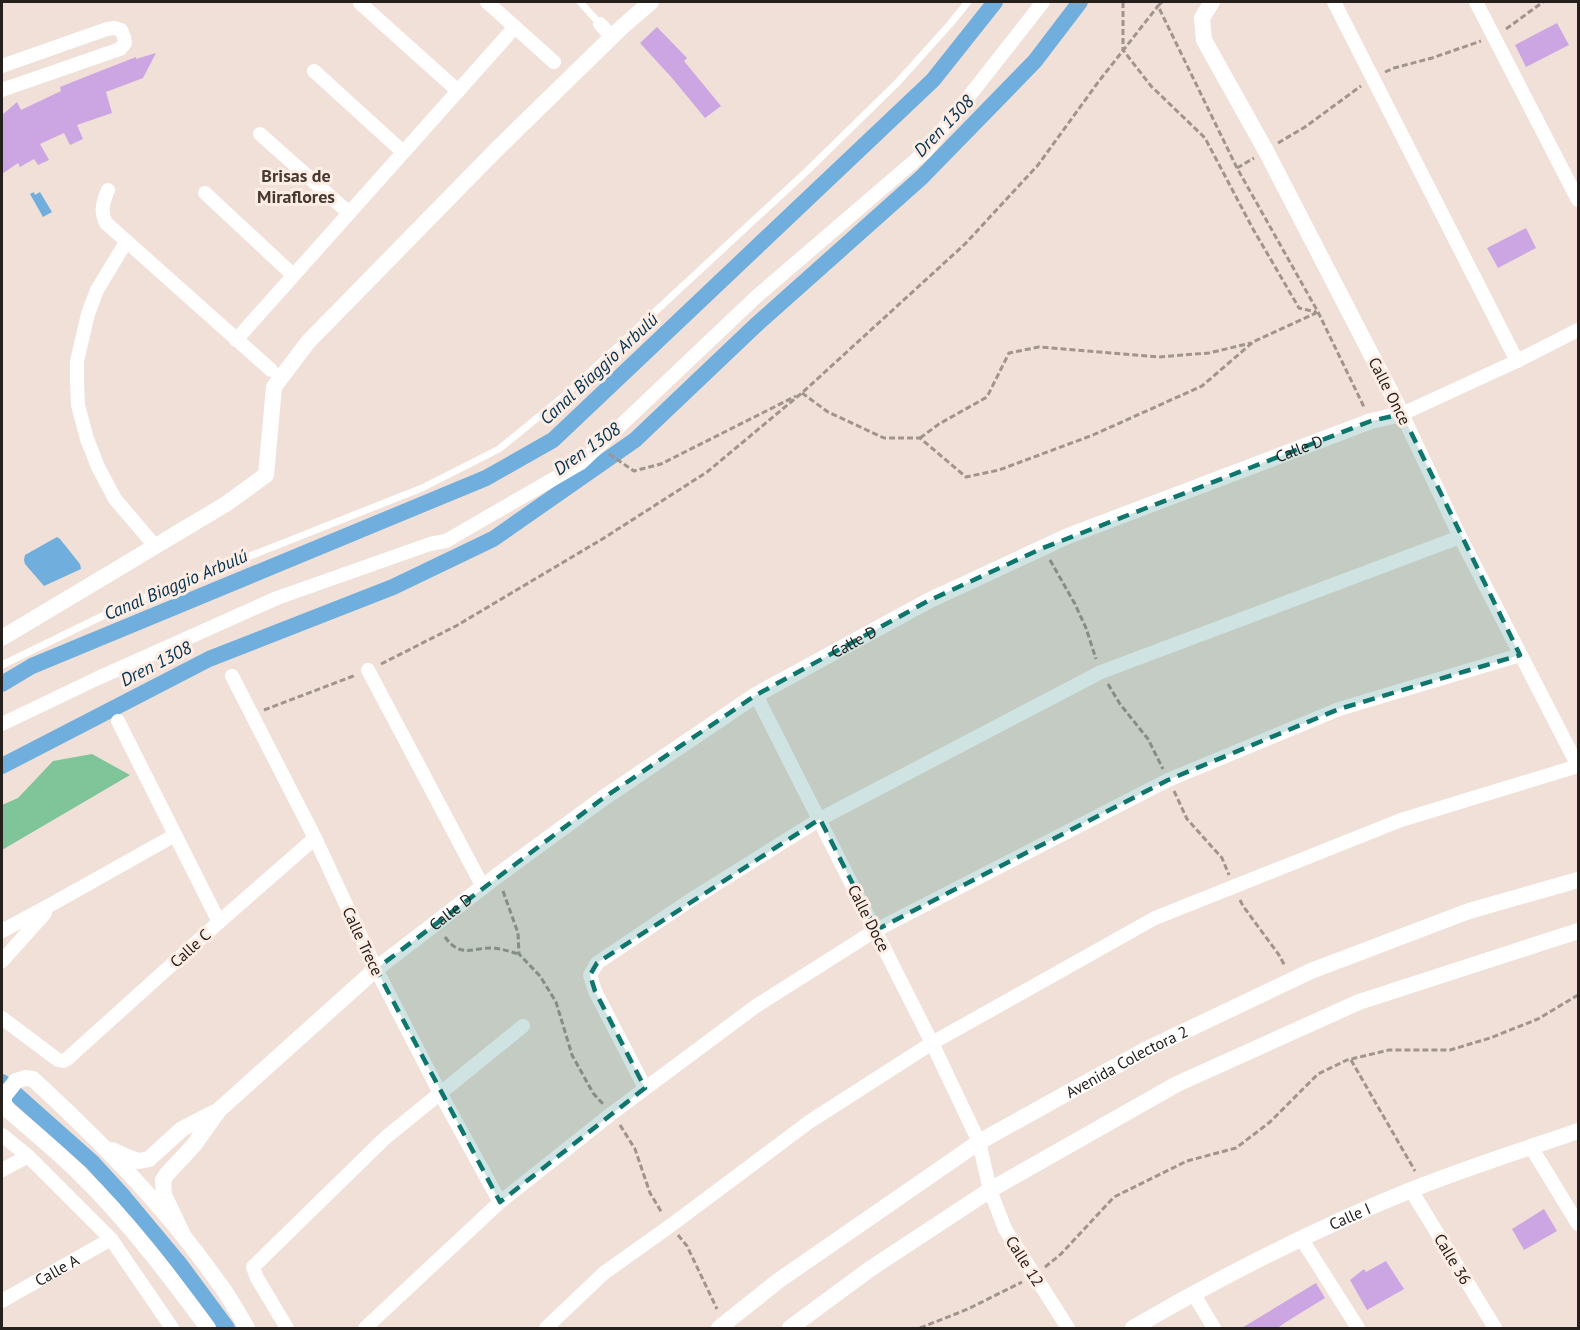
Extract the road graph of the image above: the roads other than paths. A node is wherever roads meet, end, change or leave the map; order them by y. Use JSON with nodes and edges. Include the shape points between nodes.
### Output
{"nodes":[{"id":1,"x":487,"y":2,"type":"edge"},
{"id":2,"x":580,"y":2,"type":"edge"},
{"id":3,"x":651,"y":2,"type":"edge"},
{"id":4,"x":968,"y":2,"type":"edge"},
{"id":5,"x":1043,"y":2,"type":"edge"},
{"id":6,"x":1212,"y":2,"type":"edge"},
{"id":7,"x":1334,"y":2,"type":"edge"},
{"id":8,"x":1476,"y":2,"type":"edge"},
{"id":9,"x":360,"y":3,"type":"dead end"},
{"id":10,"x":600,"y":24,"type":"joint"},
{"id":11,"x":514,"y":27,"type":"junction"},
{"id":12,"x":612,"y":37,"type":"junction"},
{"id":13,"x":554,"y":62,"type":"dead end"},
{"id":14,"x":2,"y":66,"type":"edge"},
{"id":15,"x":314,"y":71,"type":"dead end"},
{"id":16,"x":2,"y":90,"type":"edge"},
{"id":17,"x":458,"y":91,"type":"junction"},
{"id":18,"x":260,"y":134,"type":"dead end"},
{"id":19,"x":403,"y":152,"type":"junction"},
{"id":20,"x":108,"y":190,"type":"dead end"},
{"id":21,"x":205,"y":193,"type":"dead end"},
{"id":22,"x":1578,"y":200,"type":"edge"},
{"id":23,"x":349,"y":213,"type":"junction"},
{"id":24,"x":126,"y":242,"type":"junction"},
{"id":25,"x":294,"y":275,"type":"junction"},
{"id":26,"x":1578,"y":330,"type":"edge"},
{"id":27,"x":236,"y":340,"type":"junction"},
{"id":28,"x":1517,"y":362,"type":"junction"},
{"id":29,"x":270,"y":370,"type":"dead end"},
{"id":30,"x":1402,"y":414,"type":"junction"},
{"id":31,"x":1460,"y":537,"type":"junction"},
{"id":32,"x":155,"y":546,"type":"junction"},
{"id":33,"x":2,"y":638,"type":"edge"},
{"id":34,"x":1520,"y":655,"type":"junction"},
{"id":35,"x":2,"y":665,"type":"edge"},
{"id":36,"x":368,"y":670,"type":"road end"},
{"id":37,"x":232,"y":676,"type":"dead end"},
{"id":38,"x":756,"y":695,"type":"junction"},
{"id":39,"x":118,"y":721,"type":"dead end"},
{"id":40,"x":2,"y":724,"type":"edge"},
{"id":41,"x":1578,"y":766,"type":"edge"},
{"id":42,"x":820,"y":819,"type":"junction"},
{"id":43,"x":175,"y":835,"type":"junction"},
{"id":44,"x":315,"y":838,"type":"junction"},
{"id":45,"x":1578,"y":880,"type":"edge"},
{"id":46,"x":483,"y":887,"type":"junction"},
{"id":47,"x":52,"y":904,"type":"junction"},
{"id":48,"x":219,"y":922,"type":"junction"},
{"id":49,"x":876,"y":930,"type":"junction"},
{"id":50,"x":2,"y":931,"type":"edge"},
{"id":51,"x":1578,"y":931,"type":"edge"},
{"id":52,"x":2,"y":961,"type":"edge"},
{"id":53,"x":376,"y":969,"type":"junction"},
{"id":54,"x":2,"y":1018,"type":"edge"},
{"id":55,"x":523,"y":1026,"type":"dead end"},
{"id":56,"x":932,"y":1042,"type":"junction"},
{"id":57,"x":645,"y":1088,"type":"junction"},
{"id":58,"x":440,"y":1094,"type":"junction"},
{"id":59,"x":219,"y":1110,"type":"junction"},
{"id":60,"x":1578,"y":1131,"type":"edge"},
{"id":61,"x":2,"y":1136,"type":"edge"},
{"id":62,"x":98,"y":1140,"type":"junction"},
{"id":63,"x":979,"y":1142,"type":"junction"},
{"id":64,"x":1531,"y":1147,"type":"junction"},
{"id":65,"x":28,"y":1156,"type":"junction"},
{"id":66,"x":2,"y":1170,"type":"edge"},
{"id":67,"x":1417,"y":1188,"type":"junction"},
{"id":68,"x":990,"y":1190,"type":"junction"},
{"id":69,"x":500,"y":1202,"type":"junction"},
{"id":70,"x":1578,"y":1224,"type":"edge"},
{"id":71,"x":182,"y":1233,"type":"junction"},
{"id":72,"x":1301,"y":1238,"type":"junction"},
{"id":73,"x":111,"y":1239,"type":"junction"},
{"id":74,"x":1193,"y":1293,"type":"junction"},
{"id":75,"x":2,"y":1301,"type":"edge"},
{"id":76,"x":172,"y":1329,"type":"edge"},
{"id":77,"x":208,"y":1329,"type":"edge"},
{"id":78,"x":247,"y":1329,"type":"edge"},
{"id":79,"x":287,"y":1329,"type":"edge"},
{"id":80,"x":365,"y":1329,"type":"edge"},
{"id":81,"x":546,"y":1329,"type":"edge"},
{"id":82,"x":719,"y":1329,"type":"edge"},
{"id":83,"x":790,"y":1329,"type":"edge"},
{"id":84,"x":1068,"y":1329,"type":"edge"},
{"id":85,"x":1134,"y":1329,"type":"edge"},
{"id":86,"x":1214,"y":1329,"type":"edge"},
{"id":87,"x":1358,"y":1329,"type":"edge"},
{"id":88,"x":1495,"y":1329,"type":"edge"}],
"edges":[{"from":1,"to":11,"type":"street"},
{"from":2,"to":10,"type":"lane"},
{"from":3,"to":12,"type":"street"},
{"from":4,"to":35,"type":"lane","via":[[897,83],[807,171],[564,396],[499,449],[422,488],[121,607]]},
{"from":5,"to":40,"type":"street","via":[[926,151],[756,297],[581,463],[446,541],[277,598]]},
{"from":6,"to":30,"type":"street","name":"Calle Once","via":[[1202,18],[1204,40]]},
{"from":7,"to":28,"type":"street"},
{"from":8,"to":22,"type":"street"},
{"from":9,"to":17,"type":"street"},
{"from":10,"to":12,"type":"street"},
{"from":11,"to":13,"type":"street"},
{"from":11,"to":17,"type":"street"},
{"from":12,"to":32,"type":"street","via":[[308,342],[274,387],[266,475]]},
{"from":14,"to":16,"type":"street","via":[[107,29],[121,30],[124,37],[120,49]]},
{"from":15,"to":19,"type":"street"},
{"from":17,"to":19,"type":"street"},
{"from":18,"to":23,"type":"street"},
{"from":19,"to":23,"type":"street"},
{"from":20,"to":24,"type":"street","via":[[102,203],[103,216]]},
{"from":21,"to":25,"type":"street"},
{"from":23,"to":25,"type":"street"},
{"from":24,"to":27,"type":"street"},
{"from":24,"to":32,"type":"street","via":[[97,290],[88,314],[77,361],[78,405],[87,439],[115,499]]},
{"from":25,"to":27,"type":"street"},
{"from":26,"to":28,"type":"street","name":"Calle D"},
{"from":27,"to":29,"type":"street"},
{"from":28,"to":30,"type":"street","name":"Calle D"},
{"from":30,"to":31,"type":"street","name":"Calle Once"},
{"from":30,"to":38,"type":"street","name":"Calle D","via":[[1371,422],[1068,536],[928,601]]},
{"from":31,"to":34,"type":"street","name":"Calle Once"},
{"from":31,"to":42,"type":"street","via":[[1101,672]]},
{"from":32,"to":33,"type":"street"},
{"from":34,"to":41,"type":"street","name":"Calle Once"},
{"from":34,"to":49,"type":"street","via":[[1339,709],[1168,780]]},
{"from":36,"to":46,"type":"street"},
{"from":37,"to":44,"type":"street","name":"Calle Trece"},
{"from":38,"to":42,"type":"street","name":"Calle Doce"},
{"from":38,"to":46,"type":"street","name":"Calle D","via":[[602,799]]},
{"from":39,"to":43,"type":"street"},
{"from":41,"to":56,"type":"street","via":[[1401,820],[1155,918]]},
{"from":42,"to":49,"type":"street","name":"Calle Doce"},
{"from":42,"to":57,"type":"street","via":[[597,963],[590,975],[595,991]]},
{"from":43,"to":47,"type":"street"},
{"from":43,"to":48,"type":"street"},
{"from":44,"to":48,"type":"street","name":"Calle C"},
{"from":44,"to":53,"type":"street","name":"Calle Trece"},
{"from":45,"to":63,"type":"street","name":"Avenida Colectora 2","via":[[1469,911],[1311,971],[1153,1046]]},
{"from":46,"to":53,"type":"street","name":"Calle D"},
{"from":47,"to":50,"type":"street"},
{"from":47,"to":52,"type":"street"},
{"from":48,"to":54,"type":"street","name":"Calle C","via":[[63,1061]]},
{"from":49,"to":56,"type":"street","name":"Calle Doce"},
{"from":49,"to":57,"type":"street","via":[[756,1006]]},
{"from":51,"to":68,"type":"street","via":[[1359,1002],[1177,1084]]},
{"from":53,"to":58,"type":"street","name":"Calle Trece"},
{"from":53,"to":59,"type":"street","name":"Calle D"},
{"from":55,"to":58,"type":"street"},
{"from":56,"to":63,"type":"street","name":"Calle Doce"},
{"from":56,"to":81,"type":"street","via":[[809,1122],[604,1273]]},
{"from":57,"to":69,"type":"street"},
{"from":58,"to":69,"type":"street","name":"Calle Trece"},
{"from":58,"to":79,"type":"street","via":[[385,1138],[253,1267]]},
{"from":59,"to":62,"type":"street","name":"Calle D","via":[[182,1129],[149,1159],[139,1161]]},
{"from":59,"to":71,"type":"street","name":"Calle D","via":[[163,1180],[164,1195]]},
{"from":60,"to":64,"type":"street","name":"Calle I"},
{"from":61,"to":65,"type":"street"},
{"from":62,"to":71,"type":"street"},
{"from":62,"to":77,"type":"street","via":[[33,1079],[16,1081],[4,1096],[8,1110],[80,1173],[151,1252]]},
{"from":63,"to":68,"type":"street","name":"Calle 12"},
{"from":63,"to":82,"type":"street","name":"Avenida Colectora 2","via":[[778,1281]]},
{"from":64,"to":67,"type":"street","name":"Calle I"},
{"from":64,"to":70,"type":"street"},
{"from":65,"to":66,"type":"street"},
{"from":65,"to":73,"type":"street"},
{"from":67,"to":72,"type":"street","name":"Calle I"},
{"from":67,"to":88,"type":"street","name":"Calle 36"},
{"from":68,"to":83,"type":"street","via":[[870,1269]]},
{"from":68,"to":84,"type":"street","name":"Calle 12","via":[[1005,1229]]},
{"from":69,"to":80,"type":"street"},
{"from":71,"to":78,"type":"street"},
{"from":72,"to":74,"type":"street","name":"Calle I"},
{"from":72,"to":87,"type":"street"},
{"from":73,"to":75,"type":"street","name":"Calle A"},
{"from":73,"to":76,"type":"street"},
{"from":74,"to":85,"type":"street","name":"Calle I"},
{"from":74,"to":86,"type":"street"}]}
